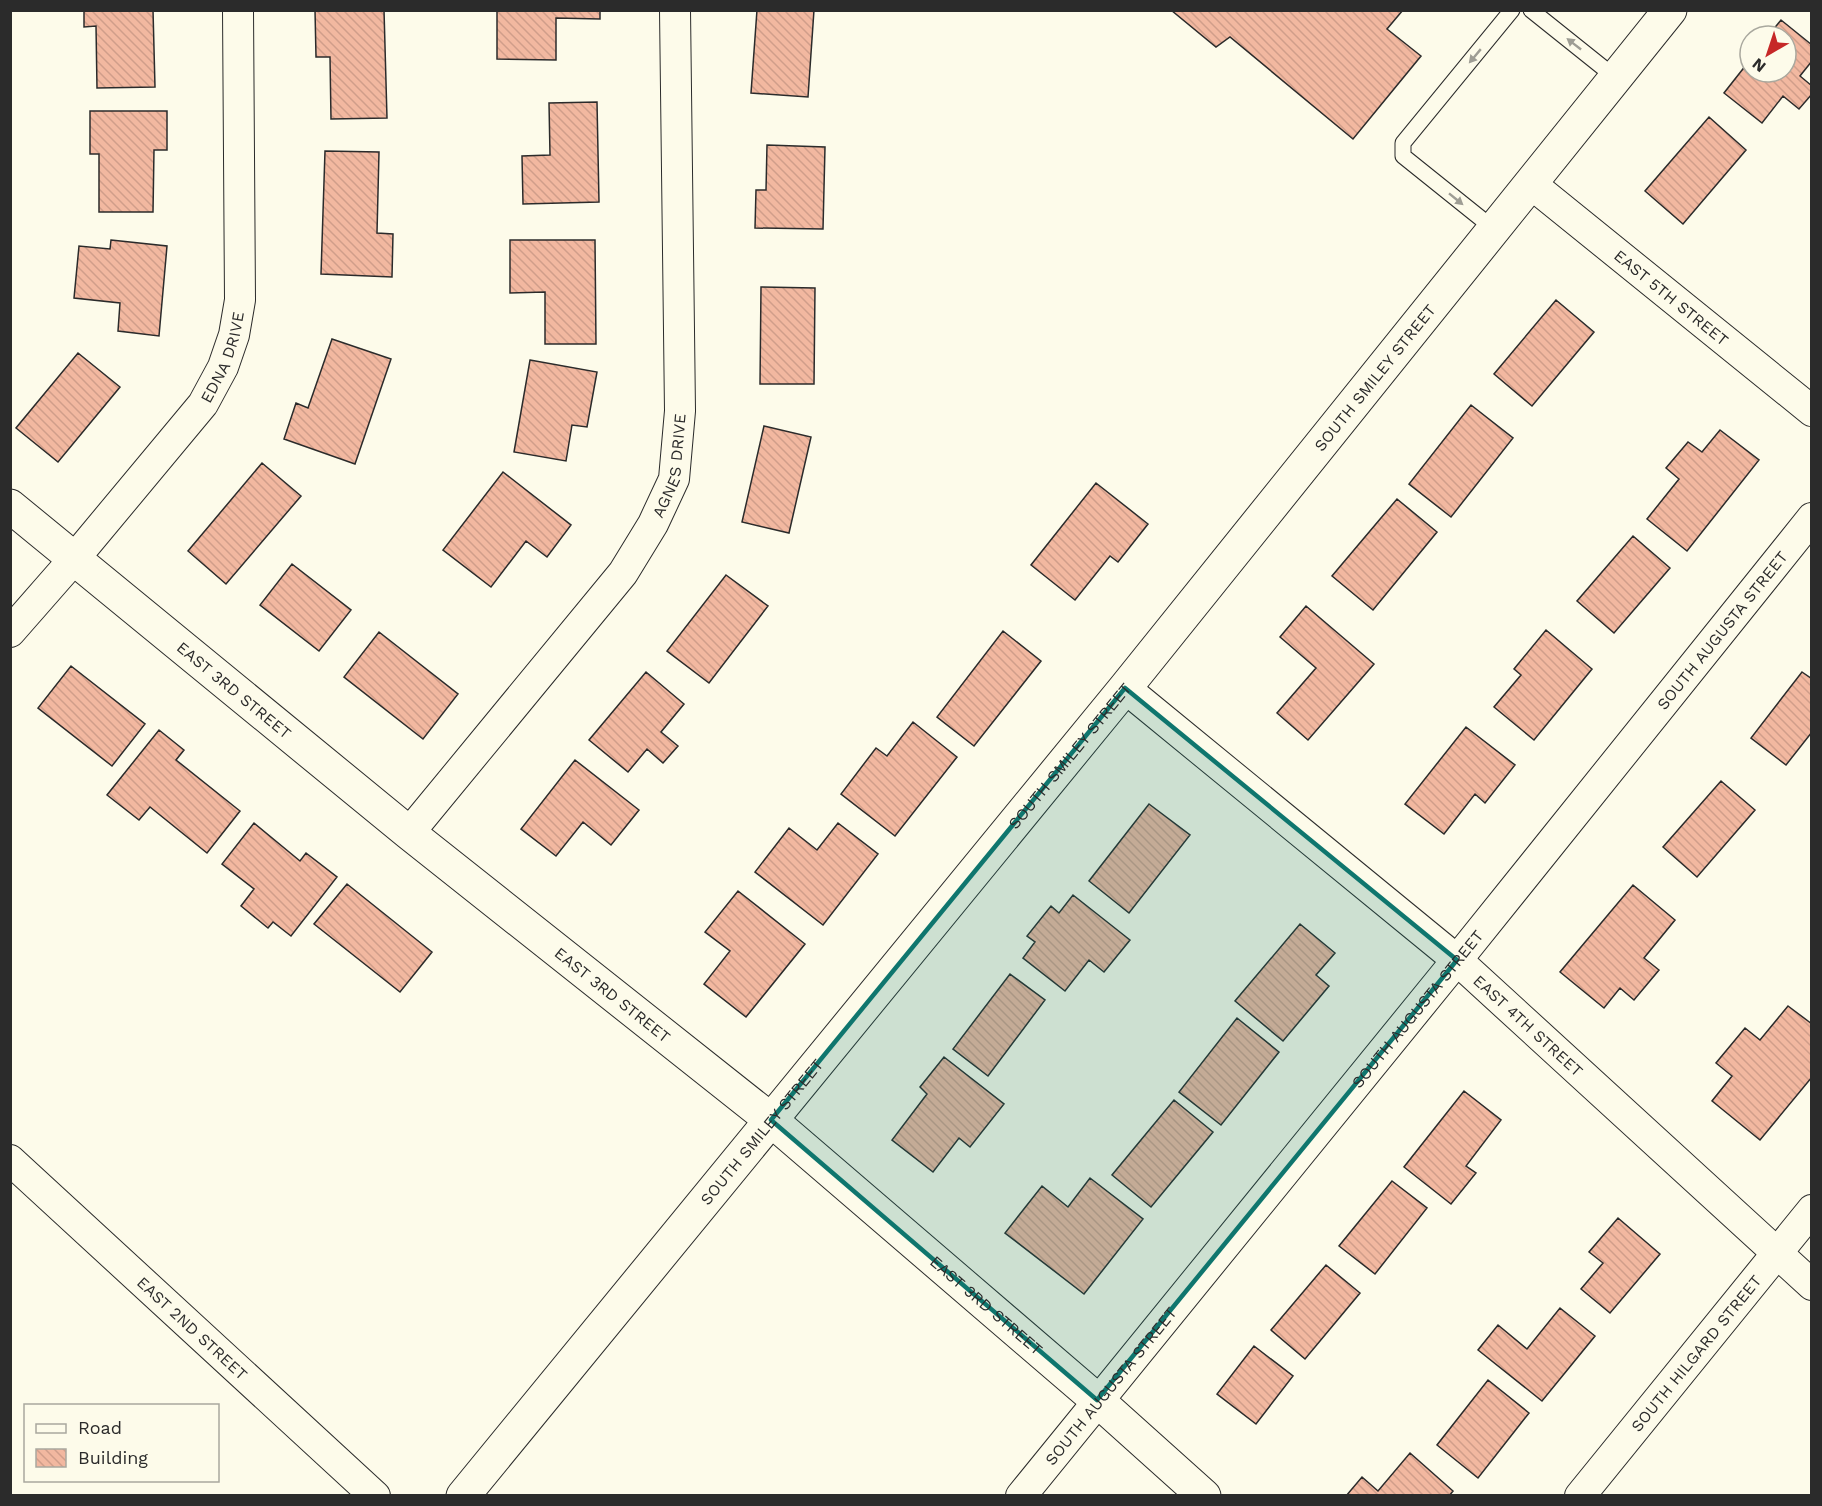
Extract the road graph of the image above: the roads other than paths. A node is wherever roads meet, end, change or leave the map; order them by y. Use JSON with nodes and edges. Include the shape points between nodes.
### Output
{"nodes":[{"id":1,"x":238,"y":10,"type":"edge"},
{"id":2,"x":675,"y":10,"type":"edge"},
{"id":3,"x":1512,"y":10,"type":"edge"},
{"id":4,"x":1531,"y":10,"type":"edge"},
{"id":5,"x":1670,"y":10,"type":"edge"},
{"id":6,"x":1616,"y":78,"type":"junction"},
{"id":7,"x":1530,"y":183,"type":"junction"},
{"id":8,"x":1494,"y":229,"type":"junction"},
{"id":9,"x":1812,"y":411,"type":"edge"},
{"id":10,"x":10,"y":506,"type":"edge"},
{"id":11,"x":1812,"y":518,"type":"edge"},
{"id":12,"x":74,"y":559,"type":"junction"},
{"id":13,"x":10,"y":632,"type":"edge"},
{"id":14,"x":1125,"y":688,"type":"junction"},
{"id":15,"x":409,"y":833,"type":"junction"},
{"id":16,"x":1457,"y":960,"type":"junction"},
{"id":17,"x":771,"y":1120,"type":"junction"},
{"id":18,"x":10,"y":1160,"type":"edge"},
{"id":19,"x":1812,"y":1210,"type":"edge"},
{"id":20,"x":1777,"y":1252,"type":"junction"},
{"id":21,"x":1812,"y":1285,"type":"edge"},
{"id":22,"x":1097,"y":1400,"type":"junction"},
{"id":23,"x":375,"y":1496,"type":"edge"},
{"id":24,"x":463,"y":1496,"type":"edge"},
{"id":25,"x":1021,"y":1496,"type":"edge"},
{"id":26,"x":1204,"y":1496,"type":"edge"},
{"id":27,"x":1580,"y":1496,"type":"edge"}],
"edges":[{"from":1,"to":12,"type":"street","name":"EDNA DRIVE","via":[[240,300],[234,335],[223,367],[203,404]]},
{"from":2,"to":15,"type":"street","name":"AGNES DRIVE","via":[[680,411],[674,479],[653,524],[623,573]]},
{"from":3,"to":8,"type":"lane","one_way":true,"via":[[1403,143],[1403,156]]},
{"from":6,"to":4,"type":"lane","one_way":true},
{"from":5,"to":6,"type":"street","name":"SOUTH SMILEY STREET"},
{"from":6,"to":7,"type":"street","name":"SOUTH SMILEY STREET"},
{"from":7,"to":8,"type":"street","name":"SOUTH SMILEY STREET"},
{"from":7,"to":9,"type":"street","name":"EAST 5TH STREET"},
{"from":8,"to":14,"type":"street","name":"SOUTH SMILEY STREET"},
{"from":10,"to":12,"type":"street","name":"EAST 3RD STREET"},
{"from":11,"to":16,"type":"street","name":"SOUTH AUGUSTA STREET"},
{"from":12,"to":13,"type":"street","name":"EDNA DRIVE"},
{"from":12,"to":15,"type":"street","name":"EAST 3RD STREET"},
{"from":14,"to":16,"type":"street","name":"EAST 4TH STREET"},
{"from":14,"to":17,"type":"street","name":"SOUTH SMILEY STREET"},
{"from":15,"to":17,"type":"street","name":"EAST 3RD STREET"},
{"from":16,"to":20,"type":"street","name":"EAST 4TH STREET"},
{"from":16,"to":22,"type":"street","name":"SOUTH AUGUSTA STREET"},
{"from":17,"to":22,"type":"street","name":"EAST 3RD STREET"},
{"from":17,"to":24,"type":"street","name":"SOUTH SMILEY STREET"},
{"from":18,"to":23,"type":"street","name":"EAST 2ND STREET"},
{"from":19,"to":20,"type":"street","name":"SOUTH HILGARD STREET"},
{"from":20,"to":21,"type":"street","name":"EAST 4TH STREET"},
{"from":20,"to":27,"type":"street","name":"SOUTH HILGARD STREET"},
{"from":22,"to":25,"type":"street","name":"SOUTH AUGUSTA STREET"},
{"from":22,"to":26,"type":"street","name":"EAST 3RD STREET"}]}
